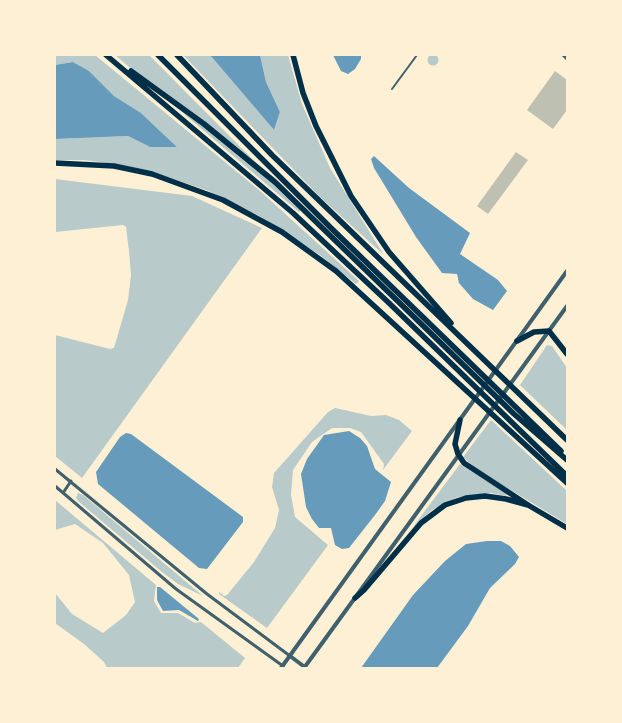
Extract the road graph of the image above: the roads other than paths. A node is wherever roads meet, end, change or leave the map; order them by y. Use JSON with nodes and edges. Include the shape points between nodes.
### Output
{"nodes":[{"id":1,"x":107,"y":55,"type":"edge"},
{"id":2,"x":158,"y":55,"type":"edge"},
{"id":3,"x":177,"y":55,"type":"edge"},
{"id":4,"x":293,"y":55,"type":"edge"},
{"id":5,"x":417,"y":55,"type":"edge"},
{"id":6,"x":563,"y":55,"type":"edge"},
{"id":7,"x":567,"y":59,"type":"edge"},
{"id":8,"x":392,"y":89,"type":"dead end"},
{"id":9,"x":55,"y":163,"type":"edge"},
{"id":10,"x":567,"y":271,"type":"edge"},
{"id":11,"x":567,"y":306,"type":"edge"},
{"id":12,"x":549,"y":332,"type":"junction"},
{"id":13,"x":517,"y":341,"type":"junction"},
{"id":14,"x":476,"y":351,"type":"junction"},
{"id":15,"x":567,"y":354,"type":"edge"},
{"id":16,"x":467,"y":364,"type":"junction"},
{"id":17,"x":460,"y":420,"type":"junction"},
{"id":18,"x":567,"y":440,"type":"edge"},
{"id":19,"x":458,"y":454,"type":"junction"},
{"id":20,"x":567,"y":458,"type":"edge"},
{"id":21,"x":55,"y":469,"type":"edge"},
{"id":22,"x":567,"y":476,"type":"edge"},
{"id":23,"x":71,"y":481,"type":"junction"},
{"id":24,"x":567,"y":483,"type":"edge"},
{"id":25,"x":55,"y":486,"type":"edge"},
{"id":26,"x":62,"y":493,"type":"junction"},
{"id":27,"x":528,"y":505,"type":"junction"},
{"id":28,"x":567,"y":528,"type":"edge"},
{"id":29,"x":355,"y":598,"type":"junction"},
{"id":30,"x":290,"y":656,"type":"junction"},
{"id":31,"x":283,"y":667,"type":"edge"},
{"id":32,"x":305,"y":668,"type":"edge"}],
"edges":[{"from":1,"to":16,"type":"highway","via":[[204,124],[274,182]]},
{"from":1,"to":22,"type":"highway","via":[[293,213]]},
{"from":2,"to":16,"type":"highway"},
{"from":3,"to":14,"type":"highway","via":[[266,149]]},
{"from":4,"to":14,"type":"highway","via":[[316,126],[351,196],[390,252]]},
{"from":5,"to":8,"type":"lane"},
{"from":6,"to":7,"type":"street"},
{"from":9,"to":24,"type":"highway","via":[[114,166],[152,174],[189,186],[257,217],[336,271]]},
{"from":10,"to":13,"type":"street"},
{"from":11,"to":12,"type":"street"},
{"from":12,"to":13,"type":"highway","via":[[534,332]]},
{"from":12,"to":15,"type":"highway"},
{"from":12,"to":19,"type":"street"},
{"from":13,"to":17,"type":"street"},
{"from":14,"to":18,"type":"highway"},
{"from":16,"to":20,"type":"highway"},
{"from":16,"to":20,"type":"highway","via":[[514,414]]},
{"from":17,"to":19,"type":"highway","via":[[456,440]]},
{"from":17,"to":30,"type":"street"},
{"from":19,"to":27,"type":"highway","via":[[469,467]]},
{"from":19,"to":29,"type":"street"},
{"from":21,"to":23,"type":"street"},
{"from":23,"to":26,"type":"street"},
{"from":23,"to":30,"type":"street","via":[[207,594]]},
{"from":25,"to":26,"type":"street"},
{"from":26,"to":31,"type":"street","via":[[176,589]]},
{"from":27,"to":28,"type":"highway"},
{"from":27,"to":29,"type":"highway","via":[[485,496],[466,498],[445,506],[421,523]]},
{"from":29,"to":32,"type":"street"},
{"from":30,"to":31,"type":"street"},
{"from":30,"to":32,"type":"street"}]}
